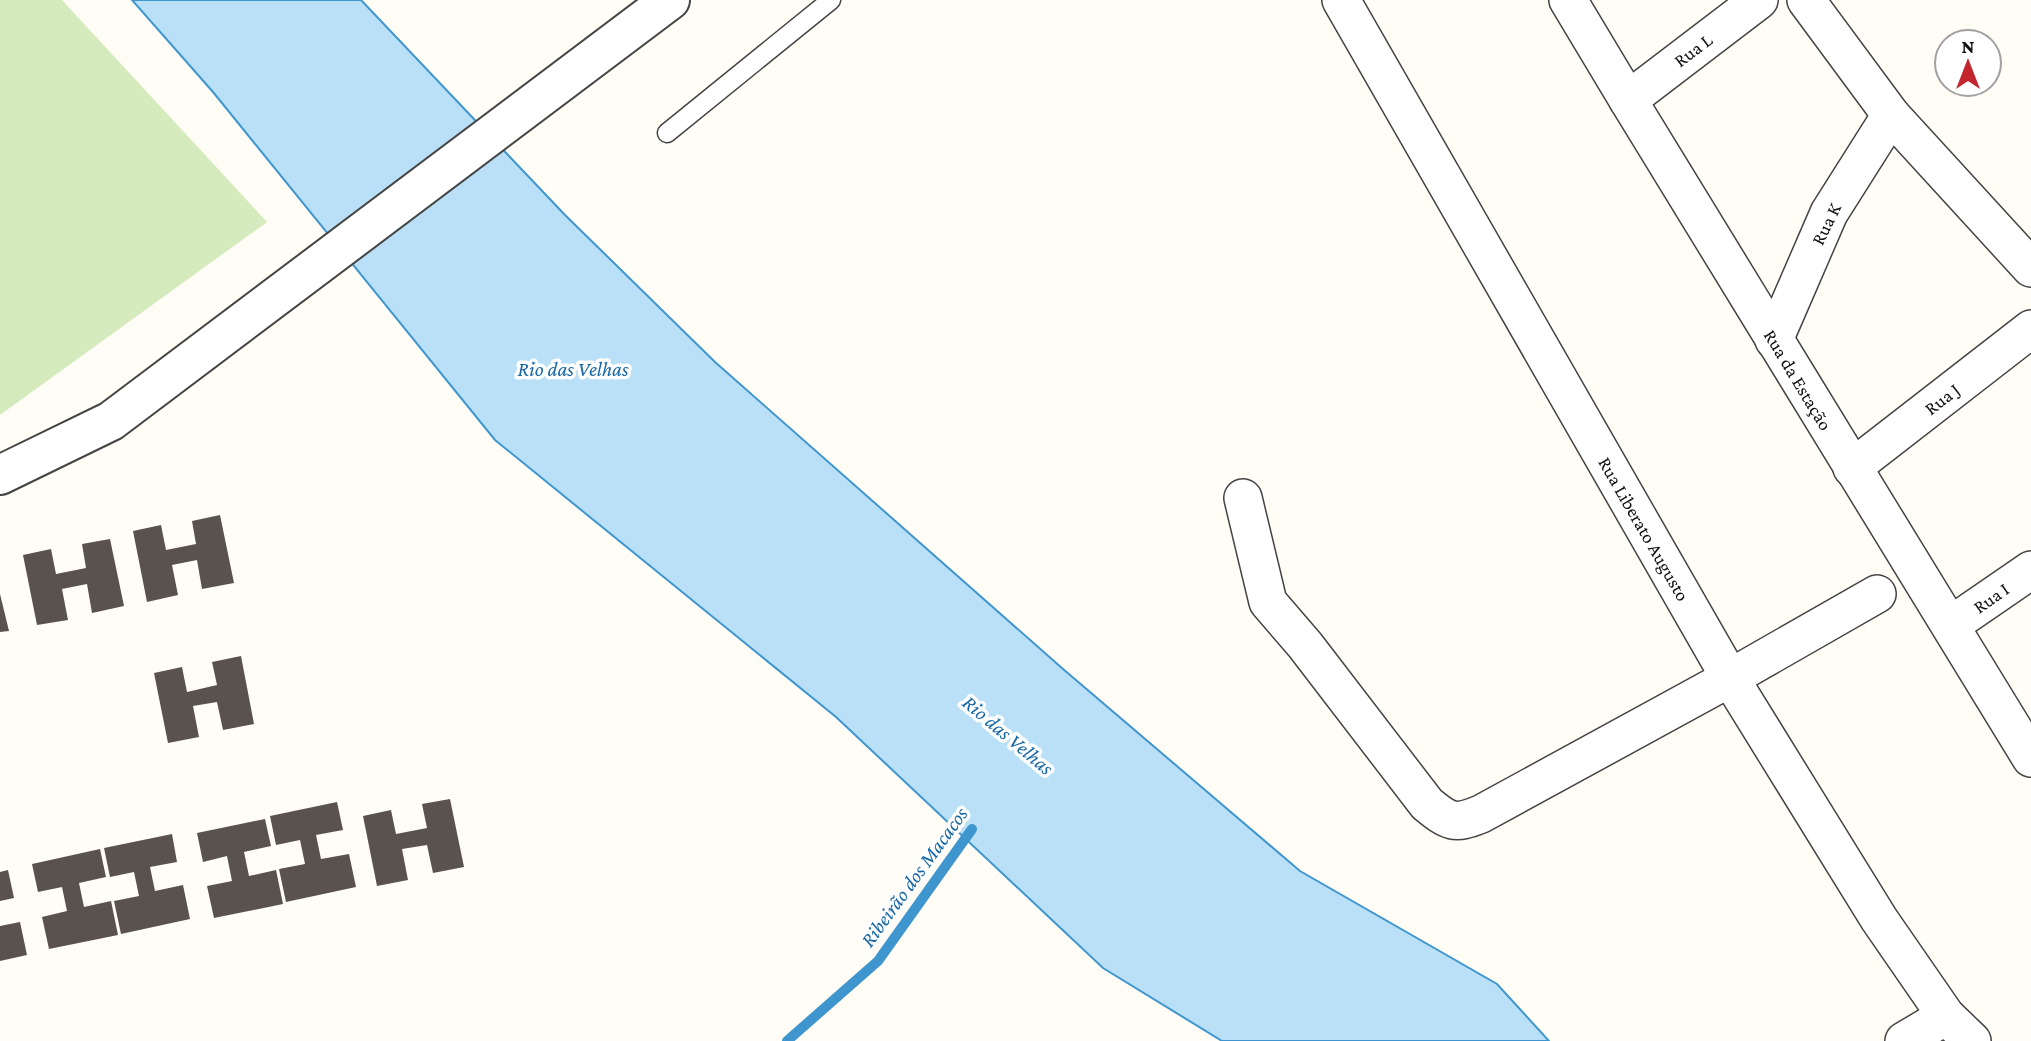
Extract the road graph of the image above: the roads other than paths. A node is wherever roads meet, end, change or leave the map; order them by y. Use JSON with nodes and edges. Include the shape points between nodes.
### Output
{"nodes":[{"id":1,"x":670,"y":0,"type":"edge"},
{"id":2,"x":831,"y":0,"type":"edge"},
{"id":3,"x":1341,"y":0,"type":"edge"},
{"id":4,"x":1568,"y":0,"type":"edge"},
{"id":5,"x":1759,"y":0,"type":"edge"},
{"id":6,"x":1806,"y":0,"type":"edge"},
{"id":7,"x":1628,"y":100,"type":"junction"},
{"id":8,"x":1891,"y":115,"type":"junction"},
{"id":9,"x":667,"y":132,"type":"dead end"},
{"id":10,"x":2029,"y":263,"type":"edge"},
{"id":11,"x":2031,"y":329,"type":"edge"},
{"id":12,"x":1774,"y":340,"type":"junction"},
{"id":13,"x":1852,"y":468,"type":"junction"},
{"id":14,"x":0,"y":475,"type":"edge"},
{"id":15,"x":1243,"y":498,"type":"dead end"},
{"id":16,"x":2031,"y":570,"type":"edge"},
{"id":17,"x":1877,"y":594,"type":"dead end"},
{"id":18,"x":1951,"y":625,"type":"junction"},
{"id":19,"x":1730,"y":678,"type":"junction"},
{"id":20,"x":2031,"y":758,"type":"edge"},
{"id":21,"x":1946,"y":1016,"type":"junction"},
{"id":22,"x":1904,"y":1041,"type":"edge"},
{"id":23,"x":1972,"y":1041,"type":"edge"}],
"edges":[{"from":1,"to":14,"type":"street","via":[[111,421]]},
{"from":2,"to":9,"type":"lane"},
{"from":3,"to":19,"type":"street","name":"Rua Liberato Augusto"},
{"from":4,"to":7,"type":"street","name":"Rua da Estação"},
{"from":5,"to":7,"type":"street","name":"Rua L"},
{"from":6,"to":8,"type":"street"},
{"from":7,"to":12,"type":"street","name":"Rua da Estação"},
{"from":8,"to":10,"type":"street"},
{"from":8,"to":12,"type":"street","name":"Rua K","via":[[1829,213]]},
{"from":11,"to":13,"type":"street","name":"Rua J"},
{"from":12,"to":13,"type":"street","name":"Rua da Estação"},
{"from":13,"to":18,"type":"street","name":"Rua da Estação"},
{"from":15,"to":19,"type":"street","via":[[1268,602],[1427,804],[1444,818],[1462,822],[1481,814]]},
{"from":16,"to":18,"type":"street","name":"Rua I"},
{"from":17,"to":19,"type":"street"},
{"from":18,"to":20,"type":"street","name":"Rua da Estação"},
{"from":19,"to":21,"type":"street","name":"Rua Liberato Augusto","via":[[1879,919]]},
{"from":21,"to":22,"type":"street"},
{"from":21,"to":23,"type":"street","name":"Rua Liberato Augusto"}]}
